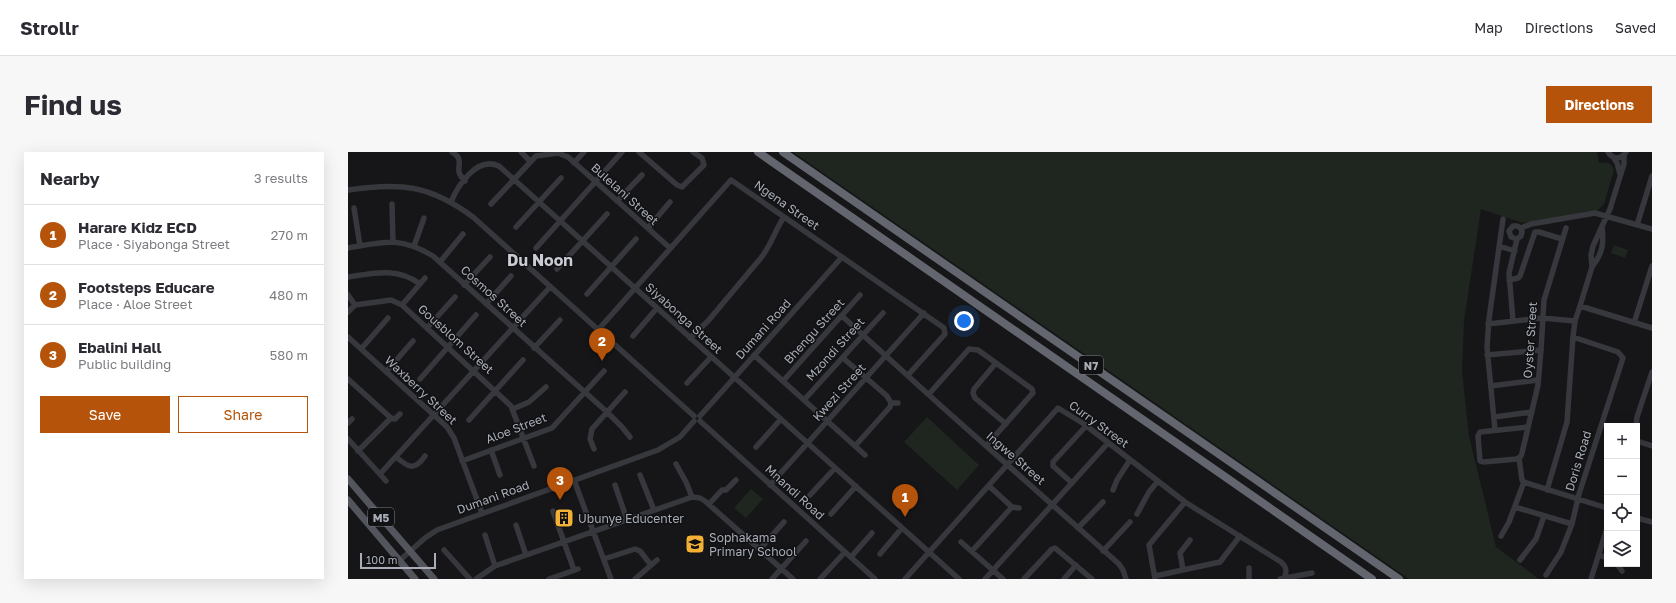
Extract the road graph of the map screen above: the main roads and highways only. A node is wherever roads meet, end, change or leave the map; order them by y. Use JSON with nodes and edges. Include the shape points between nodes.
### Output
{"nodes":[{"id":1,"x":758,"y":152,"type":"edge"},
{"id":2,"x":783,"y":152,"type":"edge"},
{"id":3,"x":348,"y":479,"type":"edge"},
{"id":4,"x":348,"y":500,"type":"edge"},
{"id":5,"x":415,"y":579,"type":"edge"},
{"id":6,"x":434,"y":579,"type":"edge"},
{"id":7,"x":1372,"y":579,"type":"edge"},
{"id":8,"x":1399,"y":579,"type":"edge"}],
"edges":[{"from":1,"to":7,"type":"highway","number":"N7"},
{"from":2,"to":8,"type":"highway","number":"N7"},
{"from":3,"to":6,"type":"main road","number":"M5"},
{"from":4,"to":5,"type":"main road","number":"M5"}]}
